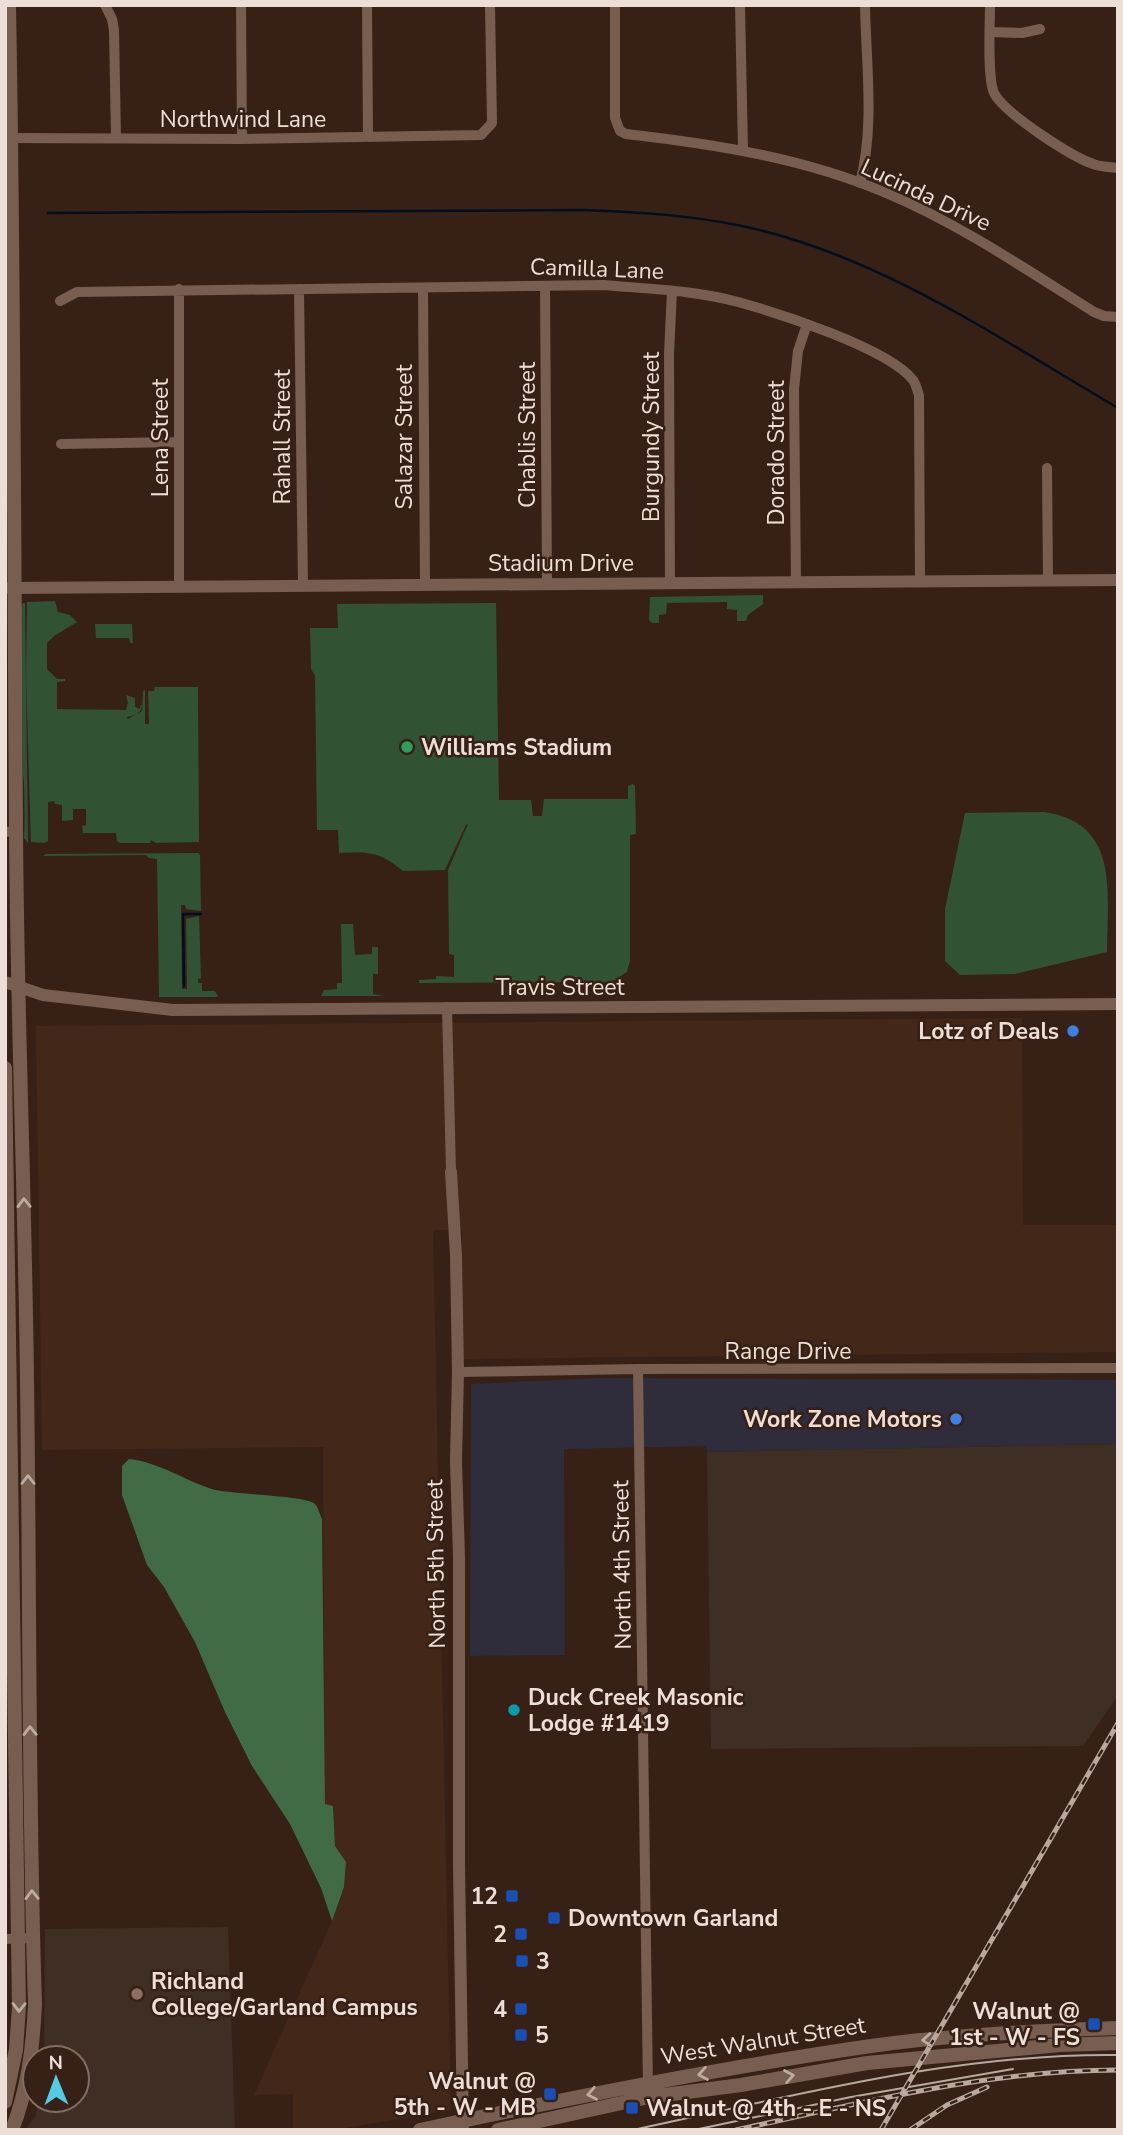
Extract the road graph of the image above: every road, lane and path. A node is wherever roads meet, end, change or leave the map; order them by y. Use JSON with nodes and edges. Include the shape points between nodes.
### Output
{"nodes":[{"id":1,"x":9,"y":5,"type":"edge"},
{"id":2,"x":105,"y":5,"type":"edge"},
{"id":3,"x":242,"y":5,"type":"edge"},
{"id":4,"x":367,"y":5,"type":"edge"},
{"id":5,"x":490,"y":5,"type":"edge"},
{"id":6,"x":615,"y":5,"type":"edge"},
{"id":7,"x":740,"y":5,"type":"edge"},
{"id":8,"x":865,"y":5,"type":"edge"},
{"id":9,"x":990,"y":5,"type":"edge"},
{"id":10,"x":1040,"y":29,"type":"dead end"},
{"id":11,"x":990,"y":32,"type":"junction"},
{"id":12,"x":368,"y":137,"type":"junction"},
{"id":13,"x":8,"y":138,"type":"edge"},
{"id":14,"x":117,"y":138,"type":"junction"},
{"id":15,"x":242,"y":139,"type":"junction"},
{"id":16,"x":743,"y":151,"type":"junction"},
{"id":17,"x":1118,"y":168,"type":"edge"},
{"id":18,"x":860,"y":183,"type":"junction"},
{"id":19,"x":9,"y":272,"type":"edge"},
{"id":20,"x":545,"y":286,"type":"junction"},
{"id":21,"x":423,"y":288,"type":"junction"},
{"id":22,"x":179,"y":289,"type":"junction"},
{"id":23,"x":299,"y":289,"type":"junction"},
{"id":24,"x":673,"y":291,"type":"junction"},
{"id":25,"x":60,"y":301,"type":"dead end"},
{"id":26,"x":1118,"y":317,"type":"edge"},
{"id":27,"x":807,"y":324,"type":"junction"},
{"id":28,"x":9,"y":406,"type":"edge"},
{"id":29,"x":179,"y":442,"type":"junction"},
{"id":30,"x":61,"y":444,"type":"dead end"},
{"id":31,"x":1047,"y":468,"type":"dead end"},
{"id":32,"x":1118,"y":580,"type":"edge"},
{"id":33,"x":1048,"y":581,"type":"junction"},
{"id":34,"x":920,"y":582,"type":"junction"},
{"id":35,"x":670,"y":583,"type":"junction"},
{"id":36,"x":796,"y":583,"type":"junction"},
{"id":37,"x":547,"y":584,"type":"junction"},
{"id":38,"x":425,"y":585,"type":"junction"},
{"id":39,"x":179,"y":586,"type":"junction"},
{"id":40,"x":303,"y":586,"type":"junction"},
{"id":41,"x":10,"y":588,"type":"edge"},
{"id":42,"x":10,"y":692,"type":"edge"},
{"id":43,"x":11,"y":832,"type":"edge"},
{"id":44,"x":12,"y":985,"type":"edge"},
{"id":45,"x":1118,"y":1004,"type":"edge"},
{"id":46,"x":447,"y":1007,"type":"junction"},
{"id":47,"x":5,"y":1068,"type":"edge"},
{"id":48,"x":22,"y":1110,"type":"junction"},
{"id":49,"x":6,"y":1111,"type":"edge"},
{"id":50,"x":450,"y":1172,"type":"joint"},
{"id":51,"x":25,"y":1249,"type":"junction"},
{"id":52,"x":7,"y":1250,"type":"edge"},
{"id":53,"x":1118,"y":1368,"type":"edge"},
{"id":54,"x":638,"y":1369,"type":"junction"},
{"id":55,"x":458,"y":1373,"type":"junction"},
{"id":56,"x":8,"y":1387,"type":"edge"},
{"id":57,"x":27,"y":1387,"type":"junction"},
{"id":58,"x":8,"y":1525,"type":"edge"},
{"id":59,"x":28,"y":1525,"type":"junction"},
{"id":60,"x":9,"y":1663,"type":"edge"},
{"id":61,"x":30,"y":1663,"type":"junction"},
{"id":62,"x":18,"y":1800,"type":"edge"},
{"id":63,"x":33,"y":1938,"type":"junction"},
{"id":64,"x":11,"y":1939,"type":"edge"},
{"id":65,"x":1118,"y":2028,"type":"edge"},
{"id":66,"x":1006,"y":2033,"type":"junction"},
{"id":67,"x":1118,"y":2043,"type":"edge"},
{"id":68,"x":1008,"y":2050,"type":"junction"},
{"id":69,"x":8,"y":2078,"type":"edge"},
{"id":70,"x":648,"y":2090,"type":"junction"},
{"id":71,"x":5,"y":2102,"type":"edge"},
{"id":72,"x":461,"y":2127,"type":"edge"},
{"id":73,"x":12,"y":2130,"type":"edge"},
{"id":74,"x":420,"y":2130,"type":"edge"},
{"id":75,"x":498,"y":2130,"type":"edge"}],
"edges":[{"from":1,"to":13,"type":"main road"},
{"from":2,"to":14,"type":"street","via":[[114,30]]},
{"from":3,"to":15,"type":"street"},
{"from":4,"to":12,"type":"street"},
{"from":5,"to":12,"type":"street","name":"Northwind Lane","via":[[492,123],[481,135]]},
{"from":6,"to":16,"type":"street","name":"Lucinda Drive","via":[[615,118],[620,131]]},
{"from":7,"to":16,"type":"street"},
{"from":8,"to":18,"type":"street","via":[[866,152]]},
{"from":9,"to":11,"type":"street"},
{"from":10,"to":11,"type":"street"},
{"from":11,"to":17,"type":"street","via":[[994,92],[1011,113],[1078,158]]},
{"from":12,"to":15,"type":"street","name":"Northwind Lane"},
{"from":13,"to":14,"type":"street","name":"Northwind Lane"},
{"from":13,"to":19,"type":"main road"},
{"from":14,"to":15,"type":"street","name":"Northwind Lane"},
{"from":16,"to":18,"type":"street","name":"Lucinda Drive"},
{"from":18,"to":26,"type":"street","name":"Lucinda Drive","via":[[982,242],[1094,312]]},
{"from":19,"to":28,"type":"main road"},
{"from":20,"to":21,"type":"street","name":"Camilla Lane"},
{"from":20,"to":24,"type":"street","name":"Camilla Lane"},
{"from":20,"to":37,"type":"street","name":"Chablis Street"},
{"from":21,"to":23,"type":"street","name":"Camilla Lane"},
{"from":21,"to":38,"type":"street","name":"Salazar Street"},
{"from":22,"to":23,"type":"street","name":"Camilla Lane"},
{"from":22,"to":25,"type":"street","name":"Camilla Lane","via":[[77,292]]},
{"from":22,"to":29,"type":"street","name":"Lena Street"},
{"from":23,"to":40,"type":"street","name":"Rahall Street"},
{"from":24,"to":27,"type":"street","name":"Camilla Lane","via":[[736,302]]},
{"from":24,"to":35,"type":"street","name":"Burgundy Street"},
{"from":27,"to":34,"type":"street","name":"Camilla Lane","via":[[893,363],[915,382],[919,395]]},
{"from":27,"to":36,"type":"street","name":"Dorado Street","via":[[794,388]]},
{"from":28,"to":41,"type":"main road","via":[[15,517]]},
{"from":29,"to":30,"type":"street"},
{"from":29,"to":39,"type":"street","name":"Lena Street"},
{"from":31,"to":33,"type":"street"},
{"from":32,"to":33,"type":"street","name":"Stadium Drive"},
{"from":33,"to":34,"type":"street","name":"Stadium Drive"},
{"from":34,"to":36,"type":"street","name":"Stadium Drive"},
{"from":35,"to":36,"type":"street","name":"Stadium Drive"},
{"from":35,"to":37,"type":"street","name":"Stadium Drive"},
{"from":37,"to":38,"type":"street","name":"Stadium Drive"},
{"from":38,"to":40,"type":"street","name":"Stadium Drive"},
{"from":39,"to":40,"type":"street","name":"Stadium Drive"},
{"from":39,"to":41,"type":"street","name":"Stadium Drive"},
{"from":41,"to":42,"type":"main road"},
{"from":42,"to":43,"type":"main road"},
{"from":43,"to":44,"type":"main road"},
{"from":44,"to":46,"type":"street","name":"Travis Street","via":[[59,998],[150,1009]]},
{"from":44,"to":48,"type":"main road"},
{"from":45,"to":46,"type":"street","name":"Travis Street"},
{"from":46,"to":50,"type":"street","name":"North 5th Street"},
{"from":47,"to":49,"type":"main road"},
{"from":48,"to":49,"type":"street"},
{"from":51,"to":48,"type":"main road","one_way":true},
{"from":49,"to":52,"type":"main road"},
{"from":50,"to":55,"type":"street","name":"North 5th Street"},
{"from":51,"to":52,"type":"street"},
{"from":51,"to":57,"type":"main road"},
{"from":52,"to":56,"type":"main road"},
{"from":53,"to":54,"type":"street","name":"Range Drive"},
{"from":54,"to":55,"type":"street","name":"Range Drive"},
{"from":54,"to":70,"type":"street","name":"North 4th Street"},
{"from":55,"to":72,"type":"street","name":"North 5th Street"},
{"from":56,"to":57,"type":"street"},
{"from":56,"to":58,"type":"main road"},
{"from":59,"to":57,"type":"main road","one_way":true},
{"from":58,"to":59,"type":"street"},
{"from":58,"to":60,"type":"main road"},
{"from":59,"to":61,"type":"main road"},
{"from":60,"to":61,"type":"street"},
{"from":60,"to":62,"type":"main road"},
{"from":62,"to":61,"type":"main road","one_way":true},
{"from":63,"to":62,"type":"main road","one_way":true},
{"from":62,"to":64,"type":"main road"},
{"from":63,"to":64,"type":"street"},
{"from":63,"to":73,"type":"main road","via":[[34,2037]]},
{"from":64,"to":69,"type":"main road","one_way":true,"via":[[18,2034]]},
{"from":65,"to":66,"type":"main road","name":"West Walnut Street"},
{"from":66,"to":68,"type":"main road"},
{"from":66,"to":70,"type":"main road","name":"West Walnut Street","one_way":true,"via":[[865,2047]]},
{"from":67,"to":68,"type":"main road","name":"West Walnut Street"},
{"from":70,"to":68,"type":"main road","name":"West Walnut Street","one_way":true,"via":[[741,2085],[867,2063]]},
{"from":69,"to":71,"type":"main road"},
{"from":70,"to":72,"type":"main road","name":"West Walnut Street","one_way":true},
{"from":70,"to":75,"type":"main road","name":"West Walnut Street"},
{"from":72,"to":74,"type":"main road","name":"West Walnut Street"}]}
